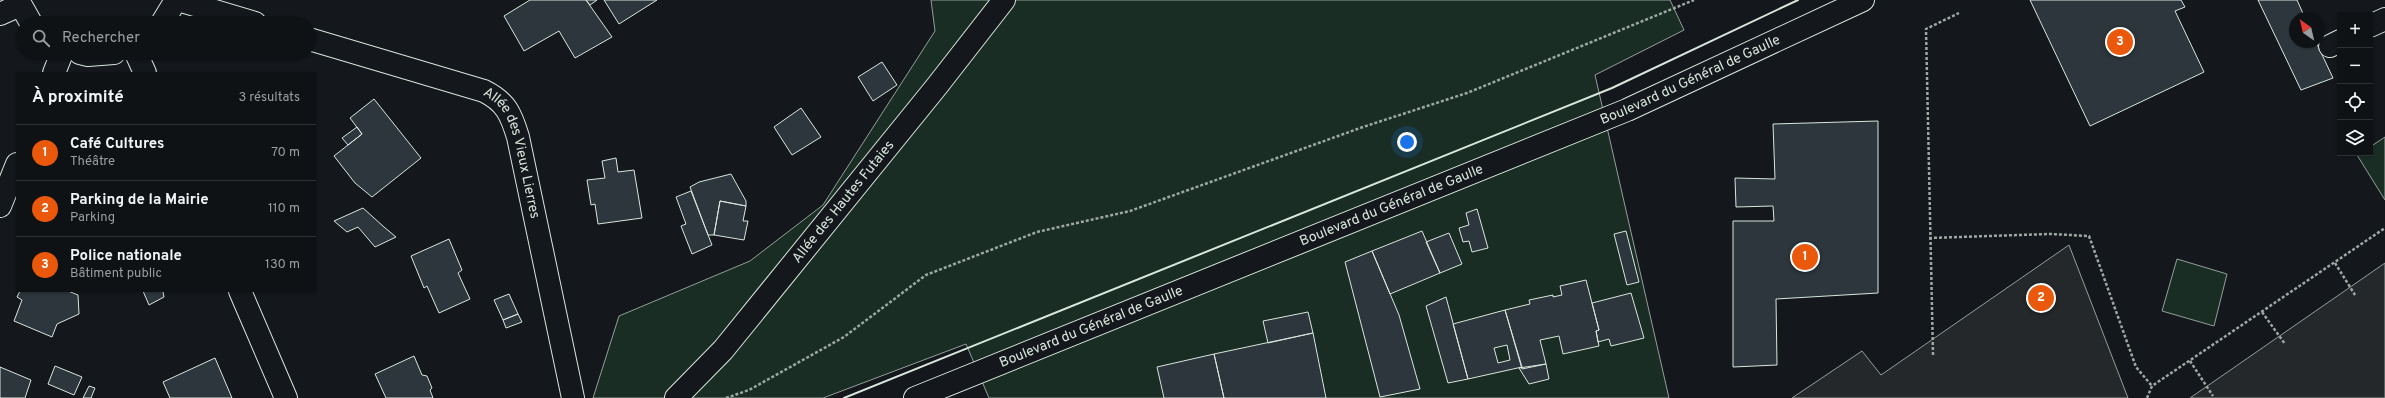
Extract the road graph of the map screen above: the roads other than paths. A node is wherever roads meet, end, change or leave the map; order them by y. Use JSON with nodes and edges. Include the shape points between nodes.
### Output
{"nodes":[{"id":1,"x":177,"y":0,"type":"edge"},
{"id":2,"x":1004,"y":0,"type":"edge"},
{"id":3,"x":1863,"y":0,"type":"edge"},
{"id":4,"x":23,"y":9,"type":"edge"},
{"id":5,"x":0,"y":14,"type":"edge"},
{"id":6,"x":167,"y":16,"type":"edge"},
{"id":7,"x":231,"y":16,"type":"edge"},
{"id":8,"x":2385,"y":19,"type":"edge"},
{"id":9,"x":2373,"y":25,"type":"edge"},
{"id":10,"x":316,"y":41,"type":"edge"},
{"id":11,"x":59,"y":60,"type":"edge"},
{"id":12,"x":139,"y":60,"type":"edge"},
{"id":13,"x":54,"y":72,"type":"edge"},
{"id":14,"x":145,"y":72,"type":"edge"},
{"id":15,"x":16,"y":166,"type":"edge"},
{"id":16,"x":0,"y":206,"type":"edge"},
{"id":17,"x":240,"y":292,"type":"edge"},
{"id":18,"x":947,"y":392,"type":"edge"},
{"id":19,"x":286,"y":398,"type":"edge"},
{"id":20,"x":573,"y":398,"type":"edge"},
{"id":21,"x":676,"y":398,"type":"edge"},
{"id":22,"x":915,"y":398,"type":"edge"}],
"edges":[{"from":1,"to":6,"type":"main road"},
{"from":1,"to":7,"type":"main road"},
{"from":2,"to":21,"type":"main road","name":"Allée des Hautes Futaies","via":[[723,350]]},
{"from":3,"to":18,"type":"main road","name":"Boulevard du Général de Gaulle","via":[[1627,110]]},
{"from":4,"to":5,"type":"main road"},
{"from":8,"to":9,"type":"main road"},
{"from":10,"to":20,"type":"main road","name":"Allée des Vieux Lierres","via":[[484,91],[499,99],[512,116]]},
{"from":11,"to":13,"type":"main road"},
{"from":12,"to":14,"type":"main road"},
{"from":15,"to":16,"type":"main road"},
{"from":17,"to":19,"type":"main road"},
{"from":18,"to":22,"type":"main road","name":"Boulevard du Général de Gaulle"}]}
